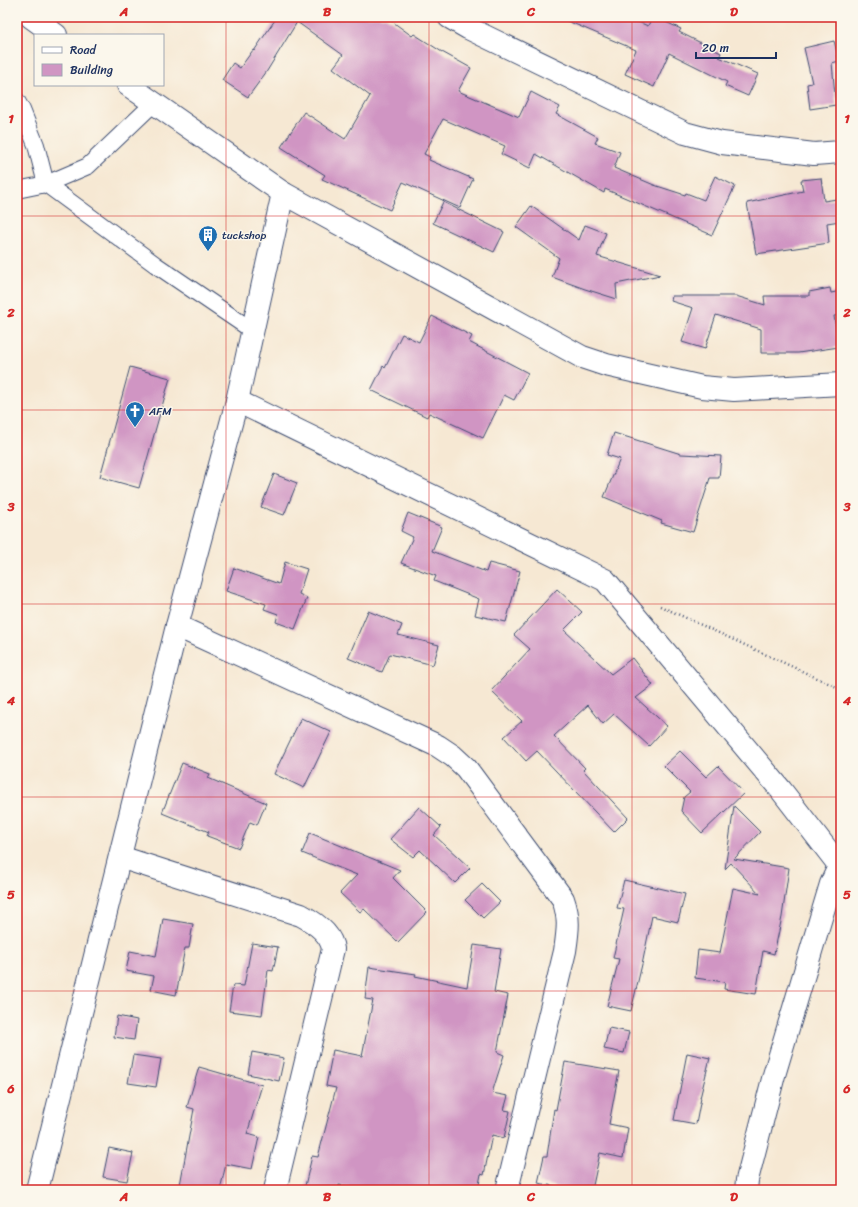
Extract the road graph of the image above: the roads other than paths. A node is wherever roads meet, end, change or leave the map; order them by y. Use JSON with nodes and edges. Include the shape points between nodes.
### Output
{"nodes":[{"id":1,"x":31,"y":17,"type":"edge"},
{"id":2,"x":449,"y":17,"type":"edge"},
{"id":3,"x":55,"y":34,"type":"edge"},
{"id":4,"x":129,"y":86,"type":"edge"},
{"id":5,"x":17,"y":101,"type":"edge"},
{"id":6,"x":154,"y":103,"type":"junction"},
{"id":7,"x":841,"y":152,"type":"edge"},
{"id":8,"x":46,"y":184,"type":"junction"},
{"id":9,"x":17,"y":190,"type":"edge"},
{"id":10,"x":283,"y":193,"type":"junction"},
{"id":11,"x":253,"y":331,"type":"junction"},
{"id":12,"x":841,"y":384,"type":"edge"},
{"id":13,"x":237,"y":401,"type":"junction"},
{"id":14,"x":177,"y":626,"type":"junction"},
{"id":15,"x":120,"y":857,"type":"junction"},
{"id":16,"x":840,"y":864,"type":"edge"},
{"id":17,"x":37,"y":1190,"type":"edge"},
{"id":18,"x":275,"y":1190,"type":"edge"},
{"id":19,"x":507,"y":1190,"type":"edge"},
{"id":20,"x":746,"y":1190,"type":"edge"}],
"edges":[{"from":1,"to":3,"type":"street"},
{"from":2,"to":7,"type":"street","via":[[685,133],[730,144],[814,154]]},
{"from":4,"to":6,"type":"street"},
{"from":5,"to":8,"type":"lane","via":[[36,145]]},
{"from":6,"to":8,"type":"lane","via":[[88,166]]},
{"from":6,"to":10,"type":"street"},
{"from":8,"to":9,"type":"lane"},
{"from":8,"to":11,"type":"lane","via":[[156,265]]},
{"from":10,"to":11,"type":"street"},
{"from":10,"to":12,"type":"street","via":[[574,352],[606,365],[718,389]]},
{"from":11,"to":13,"type":"street"},
{"from":13,"to":14,"type":"street"},
{"from":13,"to":16,"type":"street","via":[[605,580]]},
{"from":14,"to":15,"type":"street"},
{"from":14,"to":19,"type":"street","via":[[438,746],[453,756],[466,768],[563,899],[569,925],[565,951]]},
{"from":15,"to":17,"type":"street"},
{"from":15,"to":18,"type":"street","via":[[301,915],[319,927],[332,943],[333,949]]},
{"from":16,"to":20,"type":"street","via":[[831,884],[774,1075]]}]}
